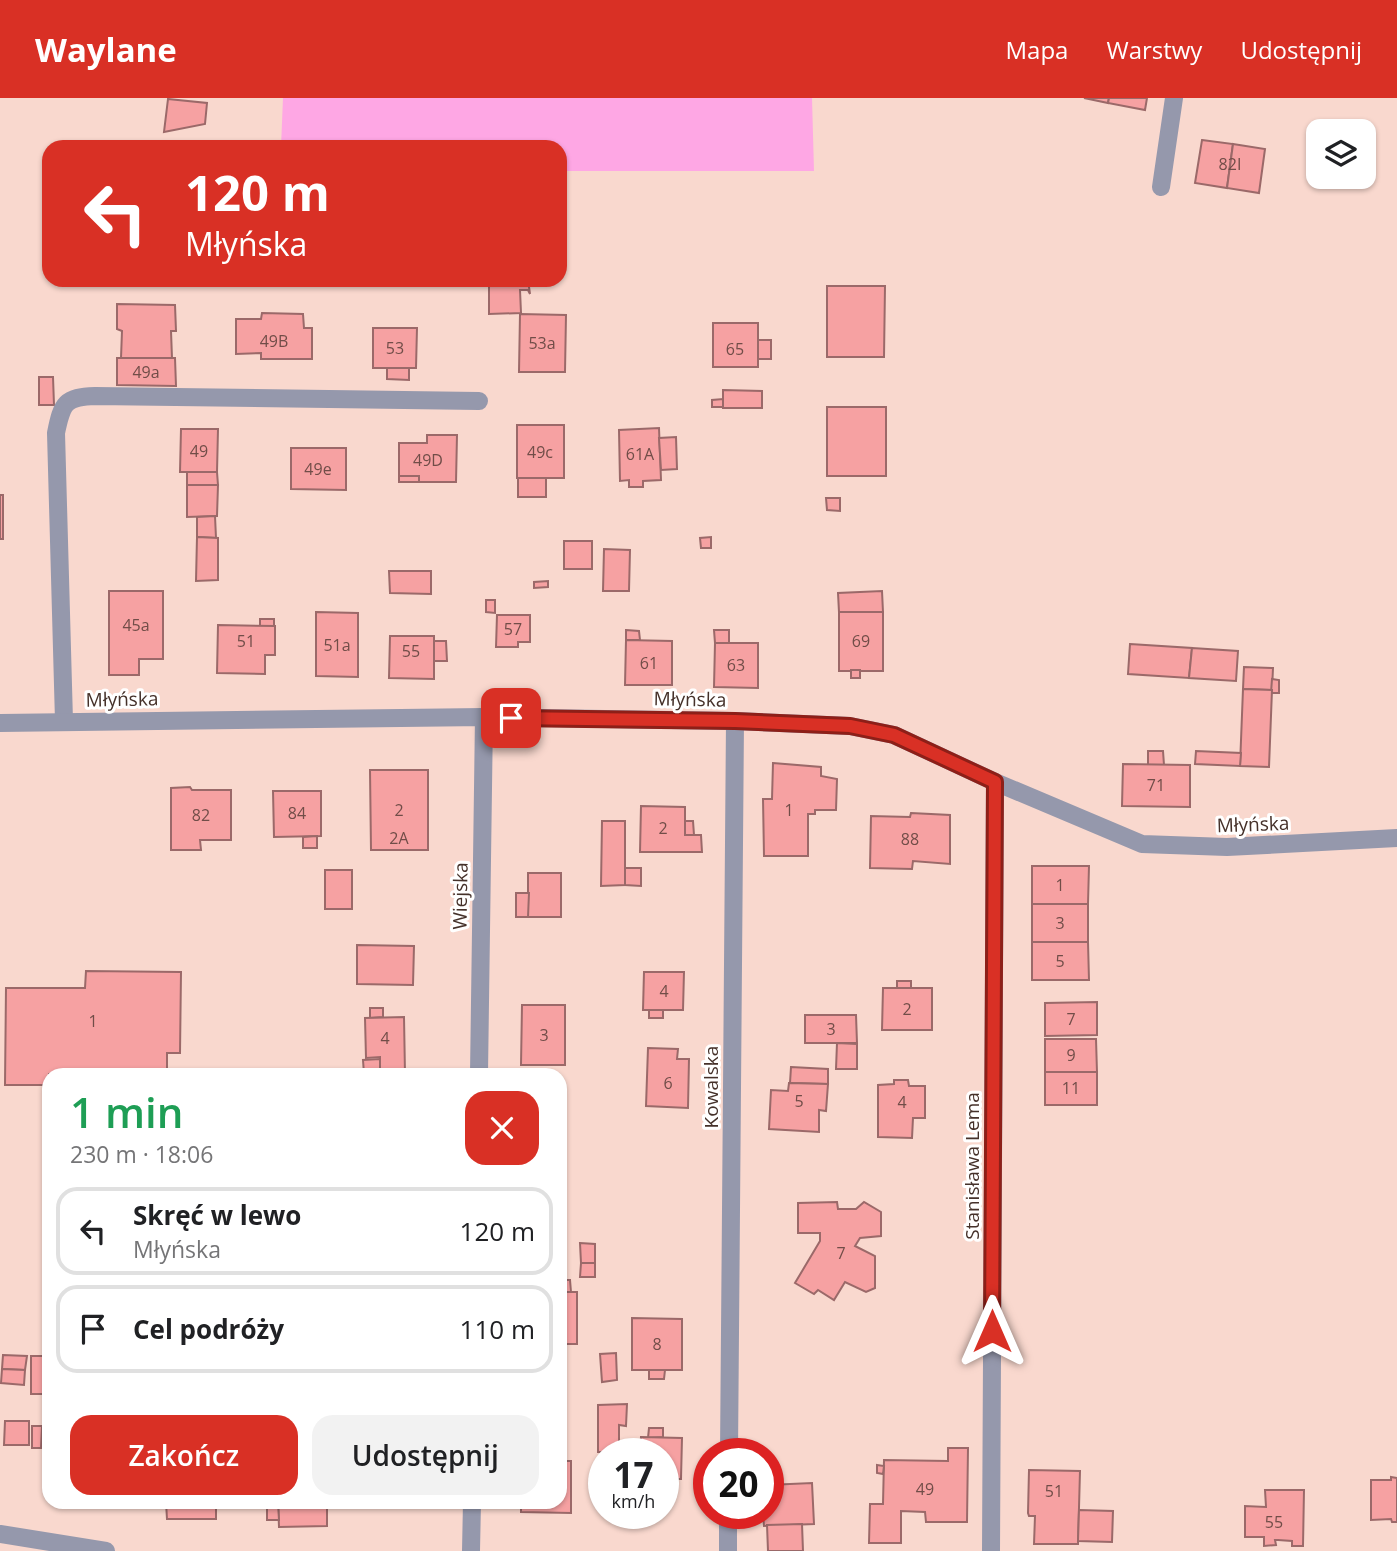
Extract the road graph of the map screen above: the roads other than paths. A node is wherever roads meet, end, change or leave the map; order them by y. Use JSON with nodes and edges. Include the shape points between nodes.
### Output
{"nodes":[{"id":1,"x":1174,"y":98,"type":"edge"},
{"id":2,"x":1161,"y":187,"type":"dead end"},
{"id":3,"x":479,"y":401,"type":"dead end"},
{"id":4,"x":484,"y":717,"type":"junction"},
{"id":5,"x":64,"y":721,"type":"junction"},
{"id":6,"x":735,"y":721,"type":"junction"},
{"id":7,"x":0,"y":723,"type":"edge"},
{"id":8,"x":995,"y":782,"type":"junction"},
{"id":9,"x":1397,"y":838,"type":"edge"},
{"id":10,"x":479,"y":1068,"type":"edge"},
{"id":11,"x":729,"y":1438,"type":"edge"},
{"id":12,"x":472,"y":1509,"type":"edge"},
{"id":13,"x":728,"y":1529,"type":"edge"},
{"id":14,"x":0,"y":1534,"type":"edge"},
{"id":15,"x":106,"y":1551,"type":"edge"},
{"id":16,"x":471,"y":1551,"type":"edge"},
{"id":17,"x":728,"y":1551,"type":"edge"},
{"id":18,"x":991,"y":1551,"type":"edge"}],
"edges":[{"from":1,"to":2,"type":"street"},
{"from":3,"to":5,"type":"street","via":[[95,396],[66,402],[57,433]]},
{"from":4,"to":5,"type":"street","name":"Młyńska"},
{"from":4,"to":6,"type":"street","name":"Młyńska"},
{"from":4,"to":10,"type":"street","name":"Wiejska"},
{"from":5,"to":7,"type":"street","name":"Młyńska"},
{"from":6,"to":8,"type":"street","name":"Młyńska","via":[[850,726],[894,735]]},
{"from":6,"to":11,"type":"street","name":"Kowalska"},
{"from":8,"to":9,"type":"street","name":"Młyńska","via":[[1142,844],[1227,847]]},
{"from":8,"to":18,"type":"street","name":"Stanisława Lema"},
{"from":12,"to":16,"type":"street"},
{"from":13,"to":17,"type":"street"},
{"from":14,"to":15,"type":"street"}]}
